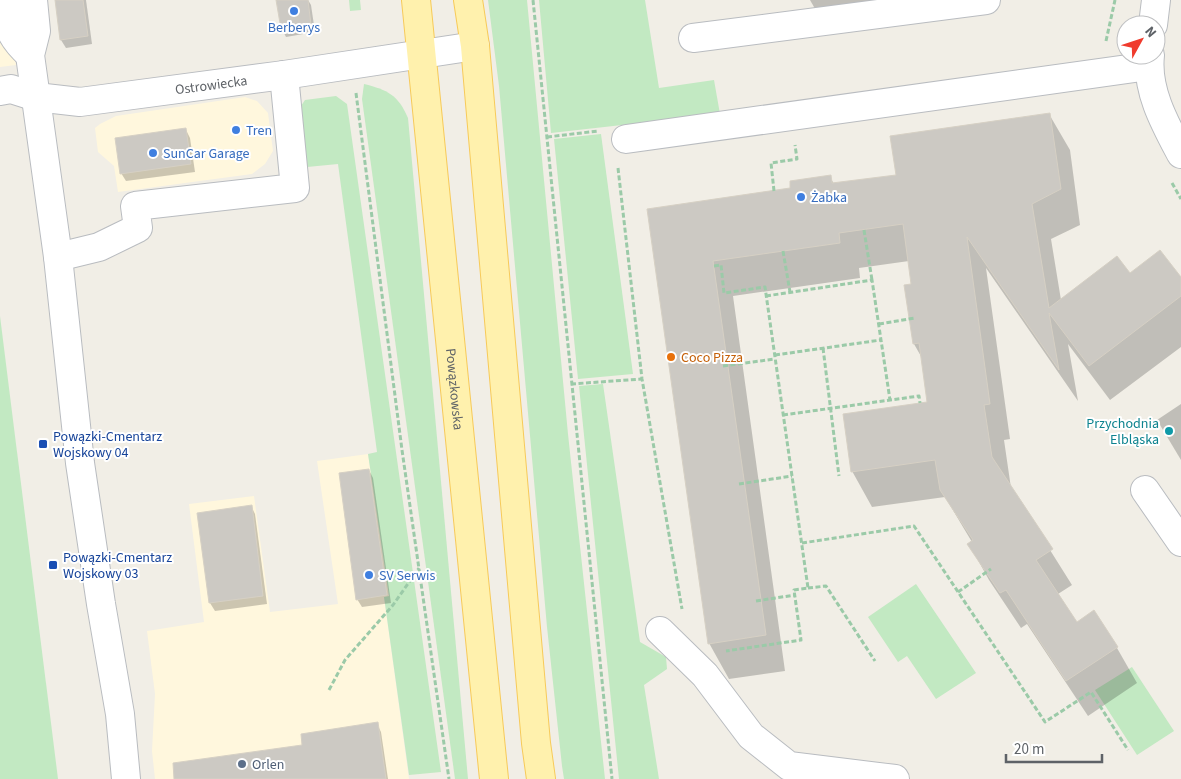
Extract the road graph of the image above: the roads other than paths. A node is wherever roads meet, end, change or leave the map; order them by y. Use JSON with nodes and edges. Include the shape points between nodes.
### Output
{"nodes":[{"id":1,"x":7,"y":0,"type":"edge"},
{"id":2,"x":33,"y":0,"type":"edge"},
{"id":3,"x":416,"y":0,"type":"edge"},
{"id":4,"x":468,"y":0,"type":"edge"},
{"id":5,"x":986,"y":0,"type":"edge"},
{"id":6,"x":1156,"y":0,"type":"edge"},
{"id":7,"x":1155,"y":15,"type":"edge"},
{"id":8,"x":694,"y":38,"type":"dead end"},
{"id":9,"x":474,"y":46,"type":"junction"},
{"id":10,"x":422,"y":54,"type":"junction"},
{"id":11,"x":30,"y":55,"type":"junction"},
{"id":12,"x":1116,"y":65,"type":"edge"},
{"id":13,"x":1150,"y":65,"type":"edge"},
{"id":14,"x":284,"y":75,"type":"junction"},
{"id":15,"x":0,"y":91,"type":"edge"},
{"id":16,"x":36,"y":97,"type":"junction"},
{"id":17,"x":626,"y":139,"type":"dead end"},
{"id":18,"x":1181,"y":154,"type":"edge"},
{"id":19,"x":58,"y":257,"type":"junction"},
{"id":20,"x":1145,"y":490,"type":"dead end"},
{"id":21,"x":1181,"y":542,"type":"edge"},
{"id":22,"x":660,"y":631,"type":"dead end"},
{"id":23,"x":126,"y":779,"type":"edge"},
{"id":24,"x":494,"y":779,"type":"edge"},
{"id":25,"x":541,"y":779,"type":"edge"},
{"id":26,"x":895,"y":779,"type":"edge"}],
"edges":[{"from":1,"to":11,"type":"street","via":[[9,27],[15,41]]},
{"from":2,"to":11,"type":"street","via":[[36,31]]},
{"from":3,"to":10,"type":"main road","name":"Powązkowska"},
{"from":4,"to":9,"type":"main road"},
{"from":5,"to":8,"type":"street"},
{"from":6,"to":7,"type":"street"},
{"from":9,"to":10,"type":"street","name":"Ostrowiecka"},
{"from":9,"to":25,"type":"main road"},
{"from":10,"to":14,"type":"street","name":"Ostrowiecka"},
{"from":10,"to":24,"type":"main road","name":"Powązkowska"},
{"from":11,"to":16,"type":"street"},
{"from":12,"to":17,"type":"street"},
{"from":13,"to":18,"type":"street","via":[[1154,92],[1164,121]]},
{"from":14,"to":16,"type":"street","name":"Ostrowiecka","via":[[80,102]]},
{"from":14,"to":19,"type":"street","via":[[295,188],[135,206],[138,228],[100,247]]},
{"from":15,"to":16,"type":"street","name":"Ostrowiecka","via":[[11,89]]},
{"from":16,"to":19,"type":"street"},
{"from":19,"to":23,"type":"street","via":[[82,473],[120,714]]},
{"from":20,"to":21,"type":"street"},
{"from":22,"to":26,"type":"street","via":[[705,675],[751,736],[789,766]]}]}
